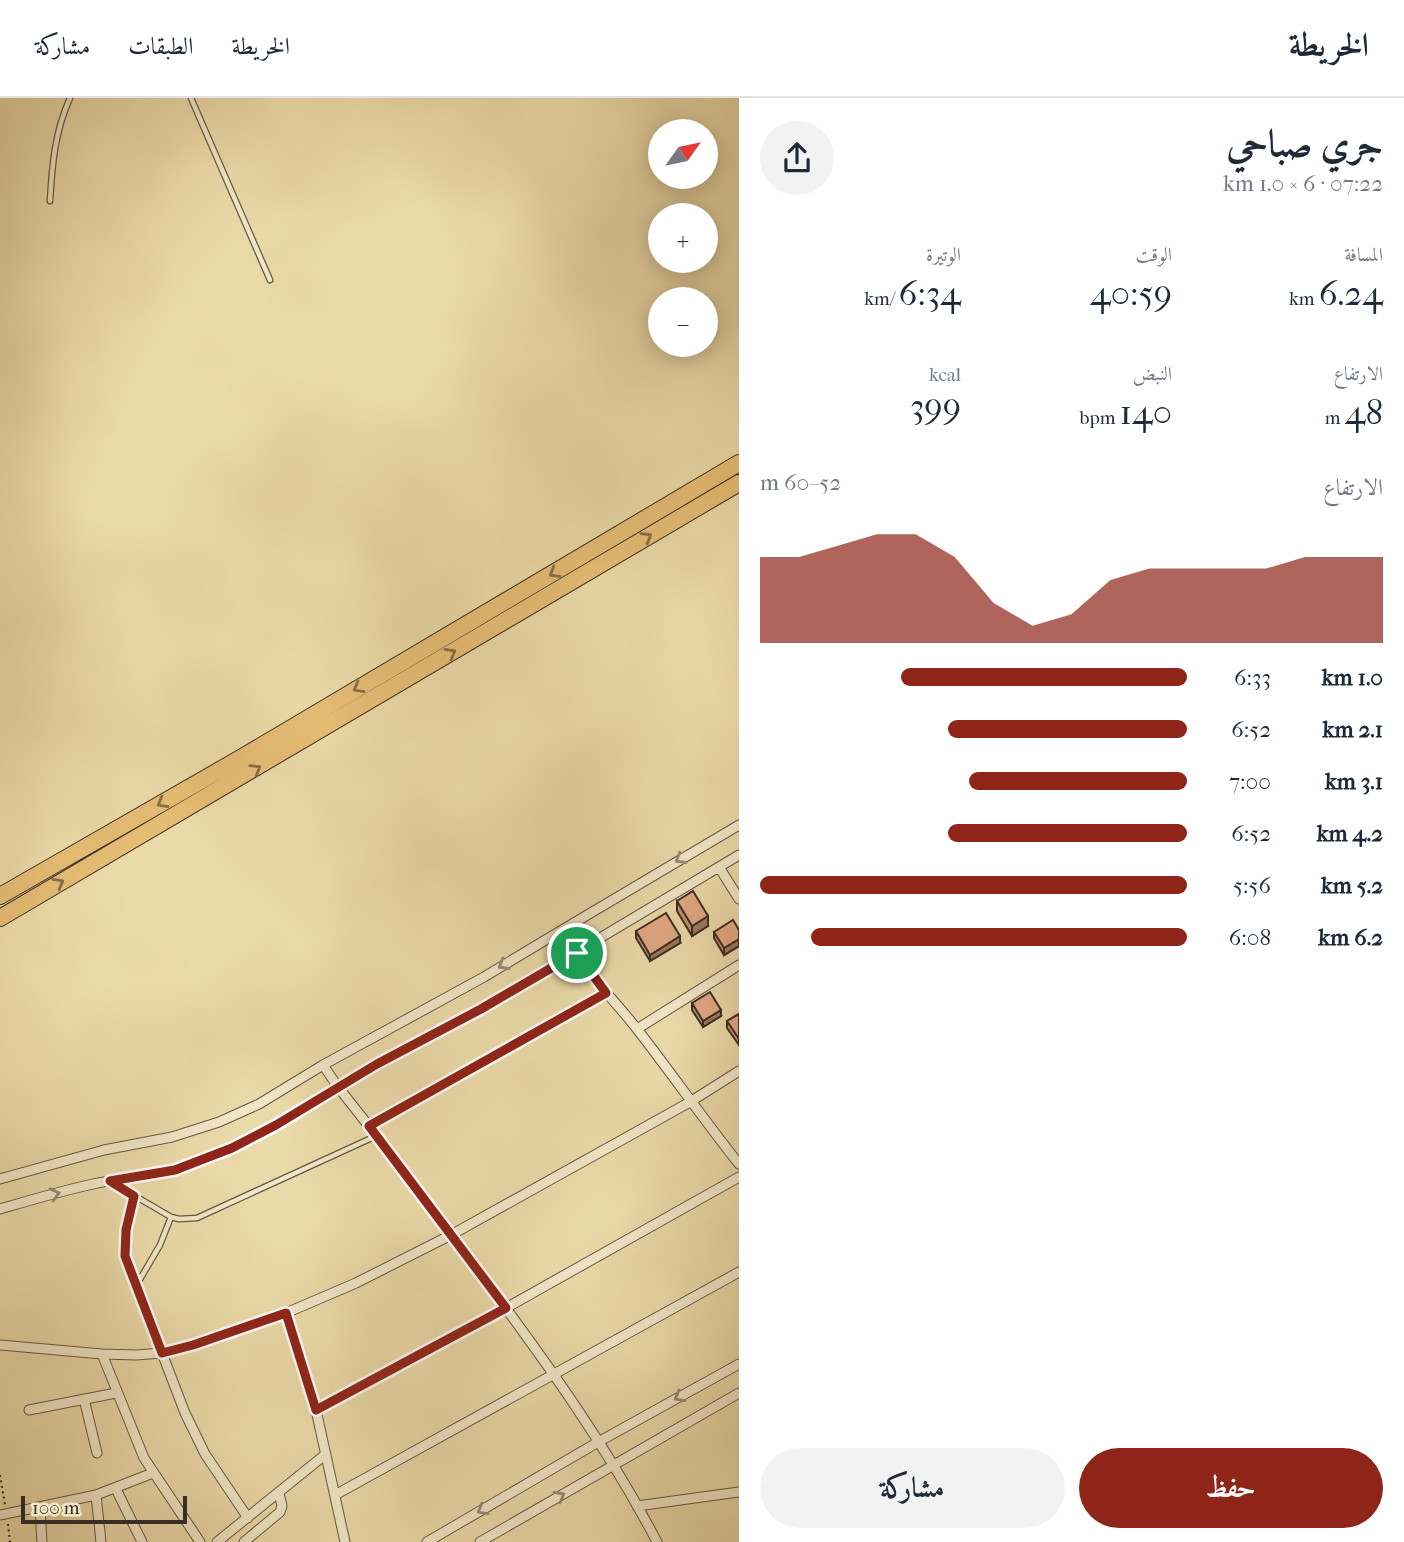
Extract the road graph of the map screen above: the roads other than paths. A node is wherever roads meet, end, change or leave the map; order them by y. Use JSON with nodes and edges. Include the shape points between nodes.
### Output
{"nodes":[{"id":1,"x":70,"y":98,"type":"edge"},
{"id":2,"x":191,"y":98,"type":"edge"},
{"id":3,"x":50,"y":201,"type":"dead end"},
{"id":4,"x":271,"y":280,"type":"dead end"},
{"id":5,"x":739,"y":463,"type":"edge"},
{"id":6,"x":739,"y":483,"type":"edge"},
{"id":7,"x":739,"y":825,"type":"edge"},
{"id":8,"x":739,"y":855,"type":"edge"},
{"id":9,"x":719,"y":867,"type":"junction"},
{"id":10,"x":0,"y":896,"type":"edge"},
{"id":11,"x":739,"y":899,"type":"edge"},
{"id":12,"x":0,"y":918,"type":"edge"},
{"id":13,"x":562,"y":930,"type":"junction"},
{"id":14,"x":577,"y":953,"type":"junction"},
{"id":15,"x":739,"y":965,"type":"edge"},
{"id":16,"x":606,"y":993,"type":"junction"},
{"id":17,"x":637,"y":1029,"type":"junction"},
{"id":18,"x":323,"y":1065,"type":"junction"},
{"id":19,"x":739,"y":1071,"type":"edge"},
{"id":20,"x":338,"y":1087,"type":"junction"},
{"id":21,"x":690,"y":1102,"type":"junction"},
{"id":22,"x":369,"y":1126,"type":"junction"},
{"id":23,"x":377,"y":1136,"type":"junction"},
{"id":24,"x":739,"y":1164,"type":"edge"},
{"id":25,"x":739,"y":1177,"type":"edge"},
{"id":26,"x":0,"y":1179,"type":"edge"},
{"id":27,"x":110,"y":1181,"type":"junction"},
{"id":28,"x":134,"y":1196,"type":"junction"},
{"id":29,"x":0,"y":1209,"type":"edge"},
{"id":30,"x":171,"y":1217,"type":"junction"},
{"id":31,"x":451,"y":1235,"type":"junction"},
{"id":32,"x":739,"y":1272,"type":"edge"},
{"id":33,"x":136,"y":1287,"type":"junction"},
{"id":34,"x":506,"y":1308,"type":"junction"},
{"id":35,"x":286,"y":1313,"type":"junction"},
{"id":36,"x":0,"y":1345,"type":"edge"},
{"id":37,"x":162,"y":1353,"type":"junction"},
{"id":38,"x":102,"y":1354,"type":"junction"},
{"id":39,"x":739,"y":1364,"type":"edge"},
{"id":40,"x":555,"y":1376,"type":"junction"},
{"id":41,"x":116,"y":1393,"type":"junction"},
{"id":42,"x":739,"y":1393,"type":"edge"},
{"id":43,"x":84,"y":1399,"type":"junction"},
{"id":44,"x":29,"y":1410,"type":"dead end"},
{"id":45,"x":316,"y":1410,"type":"junction"},
{"id":46,"x":600,"y":1441,"type":"junction"},
{"id":47,"x":97,"y":1453,"type":"dead end"},
{"id":48,"x":326,"y":1454,"type":"junction"},
{"id":49,"x":614,"y":1465,"type":"junction"},
{"id":50,"x":153,"y":1473,"type":"junction"},
{"id":51,"x":116,"y":1489,"type":"junction"},
{"id":52,"x":739,"y":1492,"type":"edge"},
{"id":53,"x":279,"y":1493,"type":"junction"},
{"id":54,"x":96,"y":1495,"type":"junction"},
{"id":55,"x":335,"y":1495,"type":"junction"},
{"id":56,"x":637,"y":1506,"type":"junction"},
{"id":57,"x":40,"y":1507,"type":"junction"},
{"id":58,"x":0,"y":1515,"type":"edge"},
{"id":59,"x":248,"y":1518,"type":"junction"},
{"id":60,"x":653,"y":1541,"type":"edge"},
{"id":61,"x":42,"y":1542,"type":"edge"},
{"id":62,"x":101,"y":1542,"type":"edge"},
{"id":63,"x":142,"y":1542,"type":"edge"},
{"id":64,"x":200,"y":1542,"type":"edge"},
{"id":65,"x":217,"y":1542,"type":"edge"},
{"id":66,"x":244,"y":1542,"type":"edge"},
{"id":67,"x":345,"y":1542,"type":"edge"},
{"id":68,"x":427,"y":1542,"type":"edge"},
{"id":69,"x":480,"y":1542,"type":"edge"}],
"edges":[{"from":1,"to":3,"type":"lane","via":[[52,161]]},
{"from":2,"to":4,"type":"lane"},
{"from":5,"to":10,"type":"highway","one_way":true},
{"from":12,"to":6,"type":"highway","one_way":true},
{"from":7,"to":13,"type":"street","one_way":true},
{"from":8,"to":9,"type":"street"},
{"from":9,"to":11,"type":"street"},
{"from":9,"to":14,"type":"street"},
{"from":13,"to":14,"type":"street"},
{"from":13,"to":18,"type":"street","one_way":true},
{"from":14,"to":16,"type":"street"},
{"from":14,"to":20,"type":"street"},
{"from":15,"to":17,"type":"street"},
{"from":16,"to":17,"type":"street"},
{"from":16,"to":22,"type":"street"},
{"from":17,"to":21,"type":"street"},
{"from":18,"to":20,"type":"street"},
{"from":18,"to":26,"type":"street","via":[[259,1104],[210,1125]]},
{"from":19,"to":21,"type":"street"},
{"from":20,"to":22,"type":"street"},
{"from":20,"to":27,"type":"street","via":[[232,1148],[175,1170]]},
{"from":21,"to":24,"type":"street"},
{"from":21,"to":31,"type":"street"},
{"from":22,"to":23,"type":"street"},
{"from":23,"to":30,"type":"lane","via":[[207,1214]]},
{"from":23,"to":31,"type":"street"},
{"from":25,"to":34,"type":"street"},
{"from":27,"to":28,"type":"lane"},
{"from":29,"to":27,"type":"street","one_way":true},
{"from":28,"to":30,"type":"lane"},
{"from":28,"to":33,"type":"lane","via":[[125,1256]]},
{"from":30,"to":33,"type":"lane"},
{"from":31,"to":34,"type":"street"},
{"from":31,"to":35,"type":"street"},
{"from":32,"to":40,"type":"street"},
{"from":33,"to":37,"type":"lane"},
{"from":34,"to":40,"type":"street"},
{"from":34,"to":45,"type":"street"},
{"from":35,"to":37,"type":"street"},
{"from":35,"to":45,"type":"street"},
{"from":36,"to":38,"type":"street"},
{"from":37,"to":38,"type":"street"},
{"from":37,"to":59,"type":"street","via":[[205,1454]]},
{"from":38,"to":41,"type":"street"},
{"from":39,"to":46,"type":"street","one_way":true},
{"from":40,"to":46,"type":"street"},
{"from":40,"to":55,"type":"street"},
{"from":41,"to":43,"type":"street"},
{"from":41,"to":50,"type":"street"},
{"from":42,"to":49,"type":"street"},
{"from":43,"to":44,"type":"street"},
{"from":43,"to":47,"type":"street"},
{"from":45,"to":48,"type":"street"},
{"from":46,"to":49,"type":"street"},
{"from":46,"to":68,"type":"street","one_way":true},
{"from":48,"to":53,"type":"street"},
{"from":48,"to":55,"type":"street"},
{"from":49,"to":56,"type":"street"},
{"from":69,"to":49,"type":"street","one_way":true},
{"from":50,"to":51,"type":"street"},
{"from":50,"to":64,"type":"street"},
{"from":51,"to":54,"type":"street"},
{"from":51,"to":63,"type":"street"},
{"from":52,"to":56,"type":"street"},
{"from":53,"to":59,"type":"street"},
{"from":53,"to":66,"type":"street","via":[[282,1506],[278,1515]]},
{"from":54,"to":57,"type":"street"},
{"from":54,"to":62,"type":"street"},
{"from":55,"to":67,"type":"street"},
{"from":56,"to":60,"type":"street"},
{"from":57,"to":58,"type":"street"},
{"from":57,"to":61,"type":"street"},
{"from":59,"to":65,"type":"street"}]}
